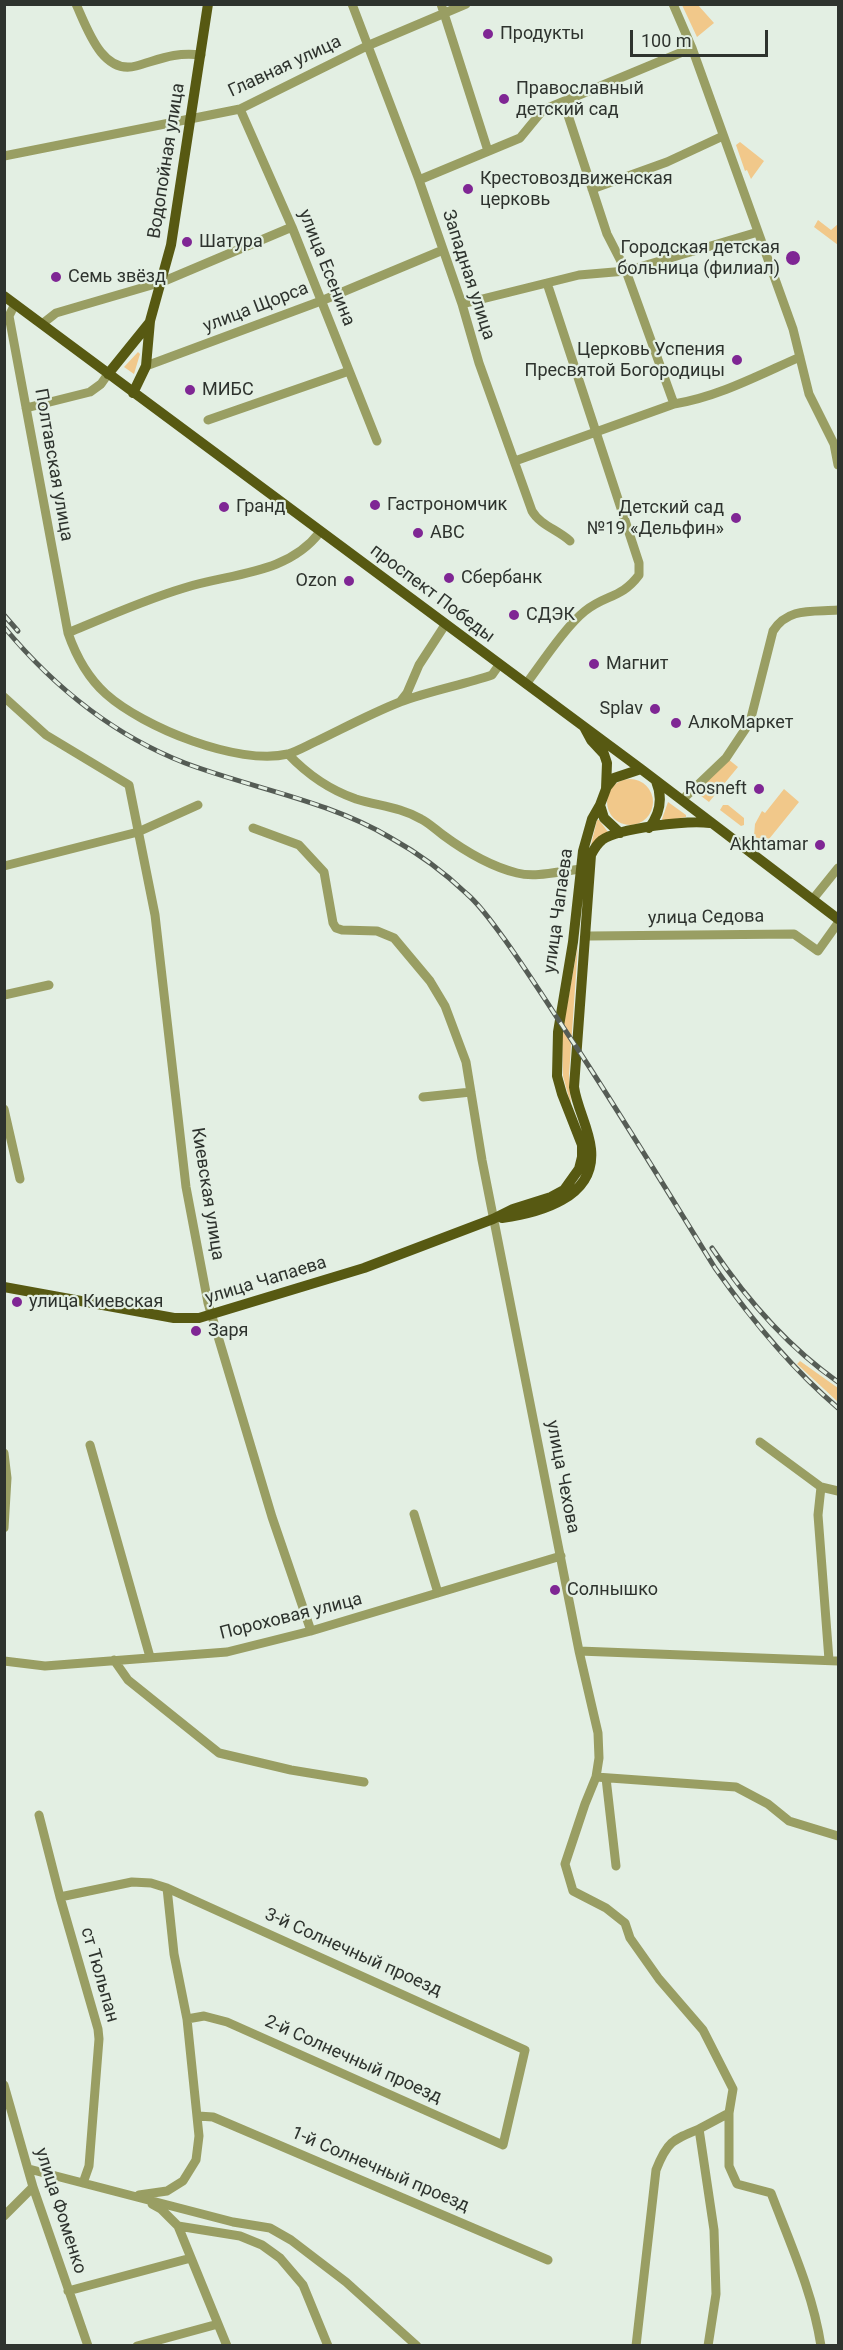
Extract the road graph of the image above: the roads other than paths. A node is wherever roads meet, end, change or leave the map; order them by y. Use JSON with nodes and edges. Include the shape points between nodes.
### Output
{"nodes":[{"id":1,"x":76,"y":4,"type":"edge"},
{"id":2,"x":208,"y":4,"type":"edge"},
{"id":3,"x":352,"y":4,"type":"edge"},
{"id":4,"x":466,"y":4,"type":"edge"},
{"id":5,"x":673,"y":4,"type":"edge"},
{"id":6,"x":442,"y":9,"type":"edge"},
{"id":7,"x":367,"y":46,"type":"junction"},
{"id":8,"x":692,"y":48,"type":"junction"},
{"id":9,"x":201,"y":55,"type":"junction"},
{"id":10,"x":564,"y":103,"type":"junction"},
{"id":11,"x":240,"y":109,"type":"junction"},
{"id":12,"x":192,"y":119,"type":"junction"},
{"id":13,"x":723,"y":136,"type":"junction"},
{"id":14,"x":488,"y":151,"type":"junction"},
{"id":15,"x":4,"y":156,"type":"edge"},
{"id":16,"x":419,"y":180,"type":"junction"},
{"id":17,"x":592,"y":189,"type":"junction"},
{"id":18,"x":292,"y":226,"type":"junction"},
{"id":19,"x":758,"y":232,"type":"junction"},
{"id":20,"x":443,"y":250,"type":"junction"},
{"id":21,"x":626,"y":271,"type":"junction"},
{"id":22,"x":162,"y":282,"type":"junction"},
{"id":23,"x":548,"y":283,"type":"junction"},
{"id":24,"x":4,"y":296,"type":"edge"},
{"id":25,"x":321,"y":301,"type":"junction"},
{"id":26,"x":15,"y":304,"type":"junction"},
{"id":27,"x":462,"y":304,"type":"junction"},
{"id":28,"x":150,"y":321,"type":"junction"},
{"id":29,"x":8,"y":324,"type":"edge"},
{"id":30,"x":42,"y":324,"type":"junction"},
{"id":31,"x":800,"y":357,"type":"junction"},
{"id":32,"x":146,"y":366,"type":"junction"},
{"id":33,"x":349,"y":371,"type":"junction"},
{"id":34,"x":108,"y":374,"type":"junction"},
{"id":35,"x":133,"y":393,"type":"junction"},
{"id":36,"x":674,"y":404,"type":"junction"},
{"id":37,"x":26,"y":408,"type":"junction"},
{"id":38,"x":208,"y":420,"type":"dead end"},
{"id":39,"x":595,"y":433,"type":"junction"},
{"id":40,"x":377,"y":441,"type":"dead end"},
{"id":41,"x":515,"y":461,"type":"junction"},
{"id":42,"x":838,"y":465,"type":"edge"},
{"id":43,"x":320,"y":532,"type":"junction"},
{"id":44,"x":570,"y":541,"type":"dead end"},
{"id":45,"x":838,"y":610,"type":"edge"},
{"id":46,"x":445,"y":625,"type":"junction"},
{"id":47,"x":68,"y":633,"type":"junction"},
{"id":48,"x":499,"y":665,"type":"junction"},
{"id":49,"x":526,"y":684,"type":"junction"},
{"id":50,"x":4,"y":697,"type":"edge"},
{"id":51,"x":400,"y":702,"type":"junction"},
{"id":52,"x":584,"y":727,"type":"junction"},
{"id":53,"x":288,"y":754,"type":"junction"},
{"id":54,"x":640,"y":769,"type":"junction"},
{"id":55,"x":655,"y":780,"type":"junction"},
{"id":56,"x":606,"y":789,"type":"junction"},
{"id":57,"x":682,"y":800,"type":"junction"},
{"id":58,"x":198,"y":805,"type":"dead end"},
{"id":59,"x":600,"y":805,"type":"junction"},
{"id":60,"x":714,"y":824,"type":"junction"},
{"id":61,"x":253,"y":828,"type":"dead end"},
{"id":62,"x":649,"y":828,"type":"junction"},
{"id":63,"x":138,"y":832,"type":"junction"},
{"id":64,"x":620,"y":833,"type":"junction"},
{"id":65,"x":4,"y":866,"type":"edge"},
{"id":66,"x":838,"y":868,"type":"edge"},
{"id":67,"x":580,"y":869,"type":"junction"},
{"id":68,"x":813,"y":899,"type":"junction"},
{"id":69,"x":838,"y":921,"type":"edge"},
{"id":70,"x":590,"y":936,"type":"dead end"},
{"id":71,"x":49,"y":985,"type":"dead end"},
{"id":72,"x":4,"y":995,"type":"edge"},
{"id":73,"x":471,"y":1092,"type":"junction"},
{"id":74,"x":423,"y":1097,"type":"dead end"},
{"id":75,"x":4,"y":1108,"type":"edge"},
{"id":76,"x":20,"y":1179,"type":"dead end"},
{"id":77,"x":493,"y":1219,"type":"junction"},
{"id":78,"x":4,"y":1287,"type":"edge"},
{"id":79,"x":211,"y":1315,"type":"junction"},
{"id":80,"x":760,"y":1442,"type":"dead end"},
{"id":81,"x":90,"y":1445,"type":"dead end"},
{"id":82,"x":4,"y":1452,"type":"edge"},
{"id":83,"x":821,"y":1487,"type":"junction"},
{"id":84,"x":838,"y":1491,"type":"edge"},
{"id":85,"x":414,"y":1514,"type":"dead end"},
{"id":86,"x":4,"y":1528,"type":"edge"},
{"id":87,"x":561,"y":1556,"type":"junction"},
{"id":88,"x":438,"y":1593,"type":"junction"},
{"id":89,"x":311,"y":1631,"type":"junction"},
{"id":90,"x":579,"y":1651,"type":"junction"},
{"id":91,"x":150,"y":1658,"type":"junction"},
{"id":92,"x":114,"y":1660,"type":"junction"},
{"id":93,"x":834,"y":1660,"type":"edge"},
{"id":94,"x":4,"y":1662,"type":"edge"},
{"id":95,"x":596,"y":1778,"type":"junction"},
{"id":96,"x":606,"y":1778,"type":"junction"},
{"id":97,"x":364,"y":1782,"type":"dead end"},
{"id":98,"x":39,"y":1815,"type":"dead end"},
{"id":99,"x":838,"y":1836,"type":"edge"},
{"id":100,"x":616,"y":1866,"type":"dead end"},
{"id":101,"x":167,"y":1888,"type":"junction"},
{"id":102,"x":60,"y":1897,"type":"junction"},
{"id":103,"x":188,"y":2019,"type":"junction"},
{"id":104,"x":4,"y":2085,"type":"edge"},
{"id":105,"x":729,"y":2113,"type":"junction"},
{"id":106,"x":198,"y":2116,"type":"junction"},
{"id":107,"x":699,"y":2129,"type":"junction"},
{"id":108,"x":503,"y":2145,"type":"joint"},
{"id":109,"x":29,"y":2169,"type":"junction"},
{"id":110,"x":83,"y":2183,"type":"junction"},
{"id":111,"x":33,"y":2187,"type":"junction"},
{"id":112,"x":137,"y":2196,"type":"junction"},
{"id":113,"x":4,"y":2216,"type":"edge"},
{"id":114,"x":178,"y":2226,"type":"junction"},
{"id":115,"x":191,"y":2258,"type":"junction"},
{"id":116,"x":548,"y":2260,"type":"dead end"},
{"id":117,"x":68,"y":2291,"type":"junction"},
{"id":118,"x":218,"y":2324,"type":"junction"},
{"id":119,"x":88,"y":2346,"type":"edge"},
{"id":120,"x":138,"y":2346,"type":"edge"},
{"id":121,"x":227,"y":2346,"type":"edge"},
{"id":122,"x":328,"y":2346,"type":"edge"},
{"id":123,"x":417,"y":2346,"type":"edge"},
{"id":124,"x":636,"y":2346,"type":"edge"},
{"id":125,"x":708,"y":2346,"type":"edge"},
{"id":126,"x":821,"y":2346,"type":"edge"}],
"edges":[{"from":1,"to":9,"type":"street","via":[[94,42],[114,63],[125,67],[170,54]]},
{"from":2,"to":9,"type":"main road","name":"Водопойная улица"},
{"from":3,"to":7,"type":"street","name":"Западная улица"},
{"from":4,"to":6,"type":"street","name":"Главная улица"},
{"from":5,"to":8,"type":"street"},
{"from":6,"to":7,"type":"street","name":"Главная улица"},
{"from":6,"to":14,"type":"street"},
{"from":7,"to":11,"type":"street","name":"Главная улица"},
{"from":7,"to":16,"type":"street","name":"Западная улица"},
{"from":8,"to":10,"type":"street"},
{"from":8,"to":13,"type":"street"},
{"from":9,"to":12,"type":"main road","name":"Водопойная улица"},
{"from":10,"to":14,"type":"street","via":[[543,110],[520,138]]},
{"from":10,"to":17,"type":"street"},
{"from":11,"to":12,"type":"street","name":"Главная улица"},
{"from":11,"to":18,"type":"street","name":"улица Есенина"},
{"from":12,"to":15,"type":"street","name":"Главная улица"},
{"from":12,"to":22,"type":"main road","name":"Водопойная улица"},
{"from":13,"to":17,"type":"street","via":[[667,162]]},
{"from":13,"to":19,"type":"street"},
{"from":14,"to":16,"type":"street"},
{"from":16,"to":20,"type":"street","name":"Западная улица"},
{"from":17,"to":21,"type":"street","via":[[607,234]]},
{"from":18,"to":22,"type":"street"},
{"from":18,"to":25,"type":"street","name":"улица Есенина"},
{"from":19,"to":21,"type":"street"},
{"from":19,"to":31,"type":"street"},
{"from":20,"to":25,"type":"street","name":"улица Щорса"},
{"from":20,"to":27,"type":"street","name":"Западная улица"},
{"from":21,"to":23,"type":"street","via":[[579,275]]},
{"from":21,"to":36,"type":"street"},
{"from":22,"to":28,"type":"main road","name":"Водопойная улица"},
{"from":22,"to":30,"type":"street","via":[[56,313]]},
{"from":23,"to":27,"type":"street"},
{"from":23,"to":39,"type":"street"},
{"from":24,"to":26,"type":"main road","name":"проспект Победы"},
{"from":25,"to":32,"type":"street","name":"улица Щорса"},
{"from":25,"to":33,"type":"street","name":"улица Есенина"},
{"from":26,"to":29,"type":"street","name":"Полтавская улица"},
{"from":26,"to":30,"type":"main road","name":"проспект Победы"},
{"from":27,"to":41,"type":"street","name":"Западная улица"},
{"from":28,"to":32,"type":"main road","name":"Водопойная улица"},
{"from":28,"to":34,"type":"main road","name":"Водопойная улица"},
{"from":29,"to":37,"type":"street","name":"Полтавская улица"},
{"from":30,"to":34,"type":"main road","name":"проспект Победы"},
{"from":31,"to":36,"type":"street","via":[[737,385]]},
{"from":31,"to":42,"type":"street","via":[[809,394],[834,444]]},
{"from":32,"to":35,"type":"main road","name":"Водопойная улица"},
{"from":33,"to":38,"type":"street"},
{"from":33,"to":40,"type":"street","name":"улица Есенина"},
{"from":34,"to":35,"type":"main road","name":"проспект Победы"},
{"from":34,"to":37,"type":"street","via":[[90,392]]},
{"from":35,"to":43,"type":"main road","name":"проспект Победы"},
{"from":36,"to":39,"type":"street"},
{"from":37,"to":47,"type":"street","name":"Полтавская улица"},
{"from":39,"to":41,"type":"street"},
{"from":39,"to":49,"type":"street","via":[[639,563],[639,575],[622,593],[601,600],[578,617]]},
{"from":41,"to":44,"type":"street","name":"Западная улица","via":[[536,518]]},
{"from":43,"to":46,"type":"main road","name":"проспект Победы"},
{"from":43,"to":47,"type":"street","via":[[296,555],[279,564],[186,587]]},
{"from":45,"to":57,"type":"street","via":[[791,614],[780,620],[773,631],[750,722],[726,758]]},
{"from":46,"to":48,"type":"main road","name":"проспект Победы"},
{"from":46,"to":51,"type":"street"},
{"from":47,"to":53,"type":"street","name":"Полтавская улица","via":[[87,674],[106,694],[144,718],[220,750],[261,756]]},
{"from":48,"to":49,"type":"main road","name":"проспект Победы"},
{"from":48,"to":51,"type":"street","via":[[492,675]]},
{"from":49,"to":52,"type":"main road","name":"проспект Победы"},
{"from":50,"to":63,"type":"street","name":"Киевская улица","via":[[46,735],[129,785]]},
{"from":51,"to":53,"type":"street"},
{"from":52,"to":54,"type":"main road","name":"проспект Победы"},
{"from":52,"to":56,"type":"main road","name":"улица Чапаева","via":[[604,754]]},
{"from":53,"to":67,"type":"street","via":[[325,784],[354,798],[396,807],[423,819],[466,852],[492,865],[518,874]]},
{"from":54,"to":55,"type":"main road","name":"проспект Победы"},
{"from":54,"to":56,"type":"main road","via":[[614,778]]},
{"from":55,"to":57,"type":"main road","name":"проспект Победы"},
{"from":55,"to":62,"type":"main road","via":[[660,797],[658,812]]},
{"from":56,"to":59,"type":"main road","name":"улица Чапаева"},
{"from":57,"to":60,"type":"main road","name":"проспект Победы"},
{"from":58,"to":63,"type":"street"},
{"from":59,"to":64,"type":"main road","via":[[604,818]]},
{"from":59,"to":67,"type":"main road","name":"улица Чапаева","via":[[592,819]]},
{"from":60,"to":62,"type":"main road","name":"улица Чапаева","via":[[694,821]]},
{"from":60,"to":68,"type":"main road","name":"проспект Победы"},
{"from":61,"to":73,"type":"street","name":"улица Чехова","via":[[299,845],[324,872],[336,928],[377,931],[394,938],[413,960],[445,1006],[466,1062]]},
{"from":62,"to":64,"type":"main road","name":"улица Чапаева"},
{"from":63,"to":65,"type":"street"},
{"from":63,"to":79,"type":"street","name":"Киевская улица","via":[[154,915],[186,1187]]},
{"from":64,"to":77,"type":"main road","name":"улица Чапаева","via":[[595,847],[588,870],[574,1087],[591,1151],[590,1163],[578,1188],[559,1203]]},
{"from":66,"to":68,"type":"street"},
{"from":67,"to":77,"type":"main road","name":"улица Чапаева","via":[[558,1032],[557,1076],[582,1145],[582,1157],[579,1169],[564,1190]]},
{"from":68,"to":69,"type":"main road","name":"проспект Победы"},
{"from":69,"to":70,"type":"street","name":"улица Седова","via":[[818,951],[794,934]]},
{"from":71,"to":72,"type":"street"},
{"from":73,"to":74,"type":"street"},
{"from":73,"to":77,"type":"street","name":"улица Чехова"},
{"from":75,"to":76,"type":"street"},
{"from":77,"to":79,"type":"main road","name":"улица Чапаева","via":[[364,1268]]},
{"from":77,"to":87,"type":"street","name":"улица Чехова"},
{"from":78,"to":79,"type":"main road","name":"улица Чапаева","via":[[174,1318]]},
{"from":79,"to":89,"type":"street","name":"Киевская улица"},
{"from":80,"to":83,"type":"street"},
{"from":81,"to":91,"type":"street"},
{"from":82,"to":86,"type":"street"},
{"from":83,"to":84,"type":"street"},
{"from":83,"to":93,"type":"street","via":[[818,1515]]},
{"from":85,"to":88,"type":"street"},
{"from":87,"to":88,"type":"street","name":"Пороховая улица"},
{"from":87,"to":90,"type":"street","name":"улица Чехова"},
{"from":88,"to":89,"type":"street","name":"Пороховая улица"},
{"from":89,"to":91,"type":"street","name":"Пороховая улица","via":[[228,1652]]},
{"from":90,"to":93,"type":"street"},
{"from":90,"to":95,"type":"street","name":"улица Чехова","via":[[598,1734]]},
{"from":91,"to":92,"type":"street","name":"Пороховая улица"},
{"from":92,"to":94,"type":"street","name":"Пороховая улица","via":[[45,1666]]},
{"from":92,"to":97,"type":"street","via":[[128,1680],[219,1753]]},
{"from":95,"to":96,"type":"street"},
{"from":95,"to":105,"type":"street","name":"улица Чехова","via":[[565,1864],[573,1891],[625,1923],[630,1938],[659,1979],[703,2030],[733,2089]]},
{"from":96,"to":99,"type":"street","via":[[736,1787],[789,1821]]},
{"from":96,"to":100,"type":"street"},
{"from":98,"to":102,"type":"street","name":"ст Тюльпан"},
{"from":101,"to":102,"type":"street","name":"3-й Солнечный проезд","via":[[132,1882]]},
{"from":101,"to":103,"type":"street","via":[[174,1954]]},
{"from":101,"to":108,"type":"street","name":"3-й Солнечный проезд","via":[[525,2050]]},
{"from":102,"to":110,"type":"street","name":"ст Тюльпан","via":[[99,2039],[88,2166]]},
{"from":103,"to":106,"type":"street"},
{"from":103,"to":108,"type":"street","name":"2-й Солнечный проезд","via":[[204,2016],[227,2022]]},
{"from":104,"to":109,"type":"street","name":"улица Фоменко"},
{"from":105,"to":107,"type":"street"},
{"from":105,"to":126,"type":"street","via":[[729,2166],[736,2184],[771,2193],[806,2286]]},
{"from":106,"to":112,"type":"street","via":[[196,2160],[183,2181],[167,2191]]},
{"from":106,"to":116,"type":"street","name":"1-й Солнечный проезд","via":[[213,2116]]},
{"from":107,"to":124,"type":"street","via":[[664,2149],[656,2170]]},
{"from":107,"to":125,"type":"street","via":[[714,2229],[716,2294]]},
{"from":109,"to":110,"type":"street"},
{"from":109,"to":111,"type":"street","name":"улица Фоменко"},
{"from":110,"to":112,"type":"street"},
{"from":111,"to":113,"type":"street"},
{"from":111,"to":117,"type":"street","name":"улица Фоменко"},
{"from":112,"to":114,"type":"street","via":[[161,2209]]},
{"from":112,"to":123,"type":"street","via":[[270,2228],[345,2282]]},
{"from":114,"to":115,"type":"street"},
{"from":114,"to":122,"type":"street","via":[[240,2236],[279,2258],[303,2284]]},
{"from":115,"to":117,"type":"street"},
{"from":115,"to":118,"type":"street"},
{"from":117,"to":119,"type":"street","name":"улица Фоменко"},
{"from":118,"to":120,"type":"street"},
{"from":118,"to":121,"type":"street"}]}
